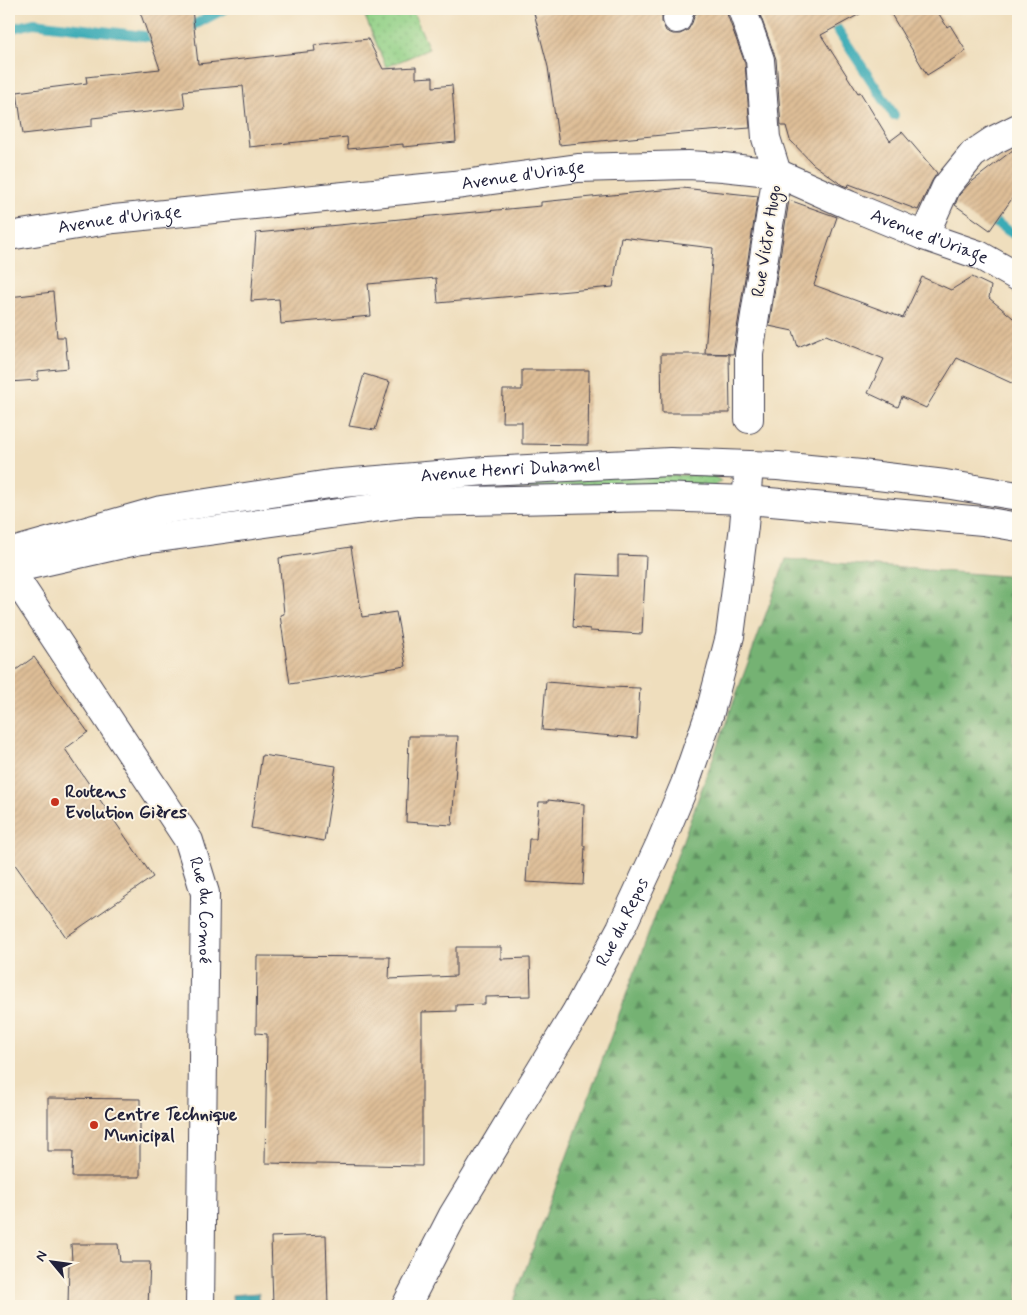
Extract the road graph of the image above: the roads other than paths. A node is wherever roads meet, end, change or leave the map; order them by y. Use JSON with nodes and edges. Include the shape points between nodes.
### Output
{"nodes":[{"id":1,"x":742,"y":9,"type":"edge"},
{"id":2,"x":1018,"y":128,"type":"edge"},
{"id":3,"x":777,"y":173,"type":"junction"},
{"id":4,"x":9,"y":236,"type":"edge"},
{"id":5,"x":924,"y":236,"type":"junction"},
{"id":6,"x":1018,"y":277,"type":"edge"},
{"id":7,"x":750,"y":419,"type":"dead end"},
{"id":8,"x":749,"y":466,"type":"junction"},
{"id":9,"x":1018,"y":496,"type":"edge"},
{"id":10,"x":747,"y":500,"type":"junction"},
{"id":11,"x":1018,"y":527,"type":"edge"},
{"id":12,"x":9,"y":564,"type":"edge"},
{"id":13,"x":200,"y":1306,"type":"edge"},
{"id":14,"x":406,"y":1306,"type":"edge"}],
"edges":[{"from":1,"to":3,"type":"street","name":"Rue Victor Hugo","via":[[760,60],[766,138]]},
{"from":2,"to":5,"type":"street","via":[[973,154],[946,187]]},
{"from":3,"to":4,"type":"street","name":"Avenue d'Uriage","via":[[688,165],[578,168],[464,184],[114,219]]},
{"from":3,"to":5,"type":"street","name":"Avenue d'Uriage"},
{"from":3,"to":7,"type":"street","name":"Rue Victor Hugo","via":[[750,354]]},
{"from":5,"to":6,"type":"street","name":"Avenue d'Uriage","via":[[979,255]]},
{"from":8,"to":9,"type":"street","name":"Avenue Henri Duhamel","via":[[861,474]]},
{"from":8,"to":10,"type":"street","name":"Rue du Repos"},
{"from":8,"to":12,"type":"street","name":"Avenue Henri Duhamel","via":[[670,462],[610,464],[330,484],[161,510]]},
{"from":10,"to":11,"type":"street","name":"Avenue Henri Duhamel","via":[[983,521]]},
{"from":10,"to":12,"type":"street","name":"Avenue Henri Duhamel","via":[[657,497],[417,502],[136,541]]},
{"from":10,"to":14,"type":"street","name":"Rue du Repos","via":[[730,636],[710,712],[663,836],[622,928],[453,1215]]},
{"from":12,"to":13,"type":"street","name":"Rue du Comoé","via":[[188,841],[205,893]]}]}
